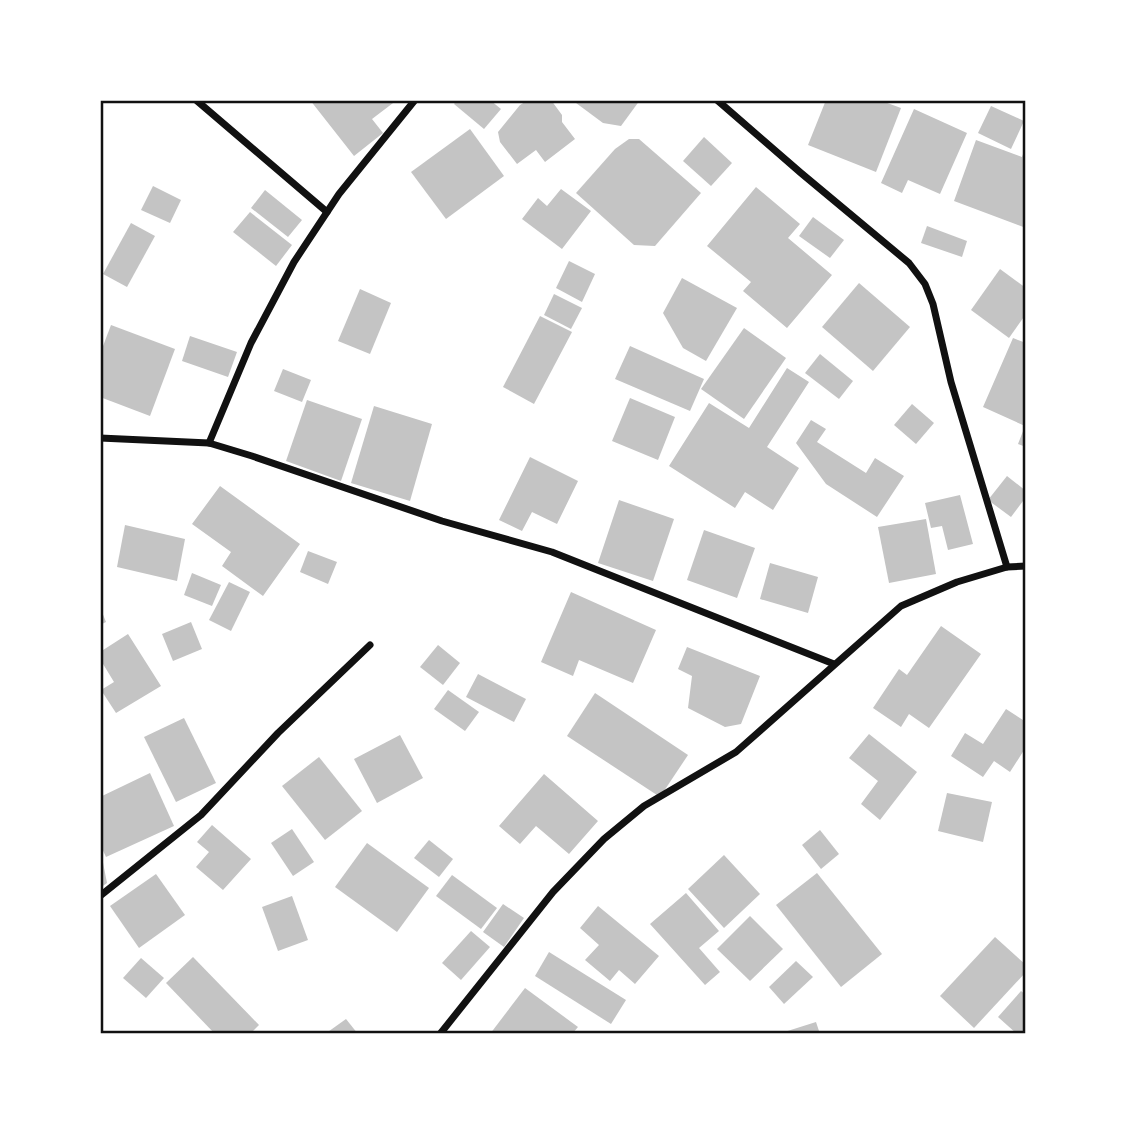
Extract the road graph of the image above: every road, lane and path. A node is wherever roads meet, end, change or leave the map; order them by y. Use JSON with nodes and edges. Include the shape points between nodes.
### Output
{"nodes":[{"id":1,"x":196,"y":100,"type":"edge"},
{"id":2,"x":415,"y":100,"type":"edge"},
{"id":3,"x":717,"y":100,"type":"edge"},
{"id":4,"x":327,"y":212,"type":"junction"},
{"id":5,"x":100,"y":438,"type":"edge"},
{"id":6,"x":209,"y":443,"type":"junction"},
{"id":7,"x":1026,"y":566,"type":"edge"},
{"id":8,"x":1007,"y":567,"type":"junction"},
{"id":9,"x":370,"y":645,"type":"dead end"},
{"id":10,"x":834,"y":664,"type":"junction"},
{"id":11,"x":100,"y":897,"type":"edge"},
{"id":12,"x":439,"y":1034,"type":"edge"}],
"edges":[{"from":1,"to":4,"type":"street"},
{"from":2,"to":4,"type":"street"},
{"from":3,"to":8,"type":"street","via":[[909,262],[925,284]]},
{"from":4,"to":6,"type":"street","via":[[257,330]]},
{"from":5,"to":6,"type":"street"},
{"from":6,"to":10,"type":"street","via":[[442,521],[552,552]]},
{"from":7,"to":8,"type":"street"},
{"from":8,"to":10,"type":"street","via":[[901,606]]},
{"from":9,"to":11,"type":"street","via":[[278,733],[201,816]]},
{"from":10,"to":12,"type":"street","via":[[736,752],[644,806],[604,839],[553,892]]}]}
